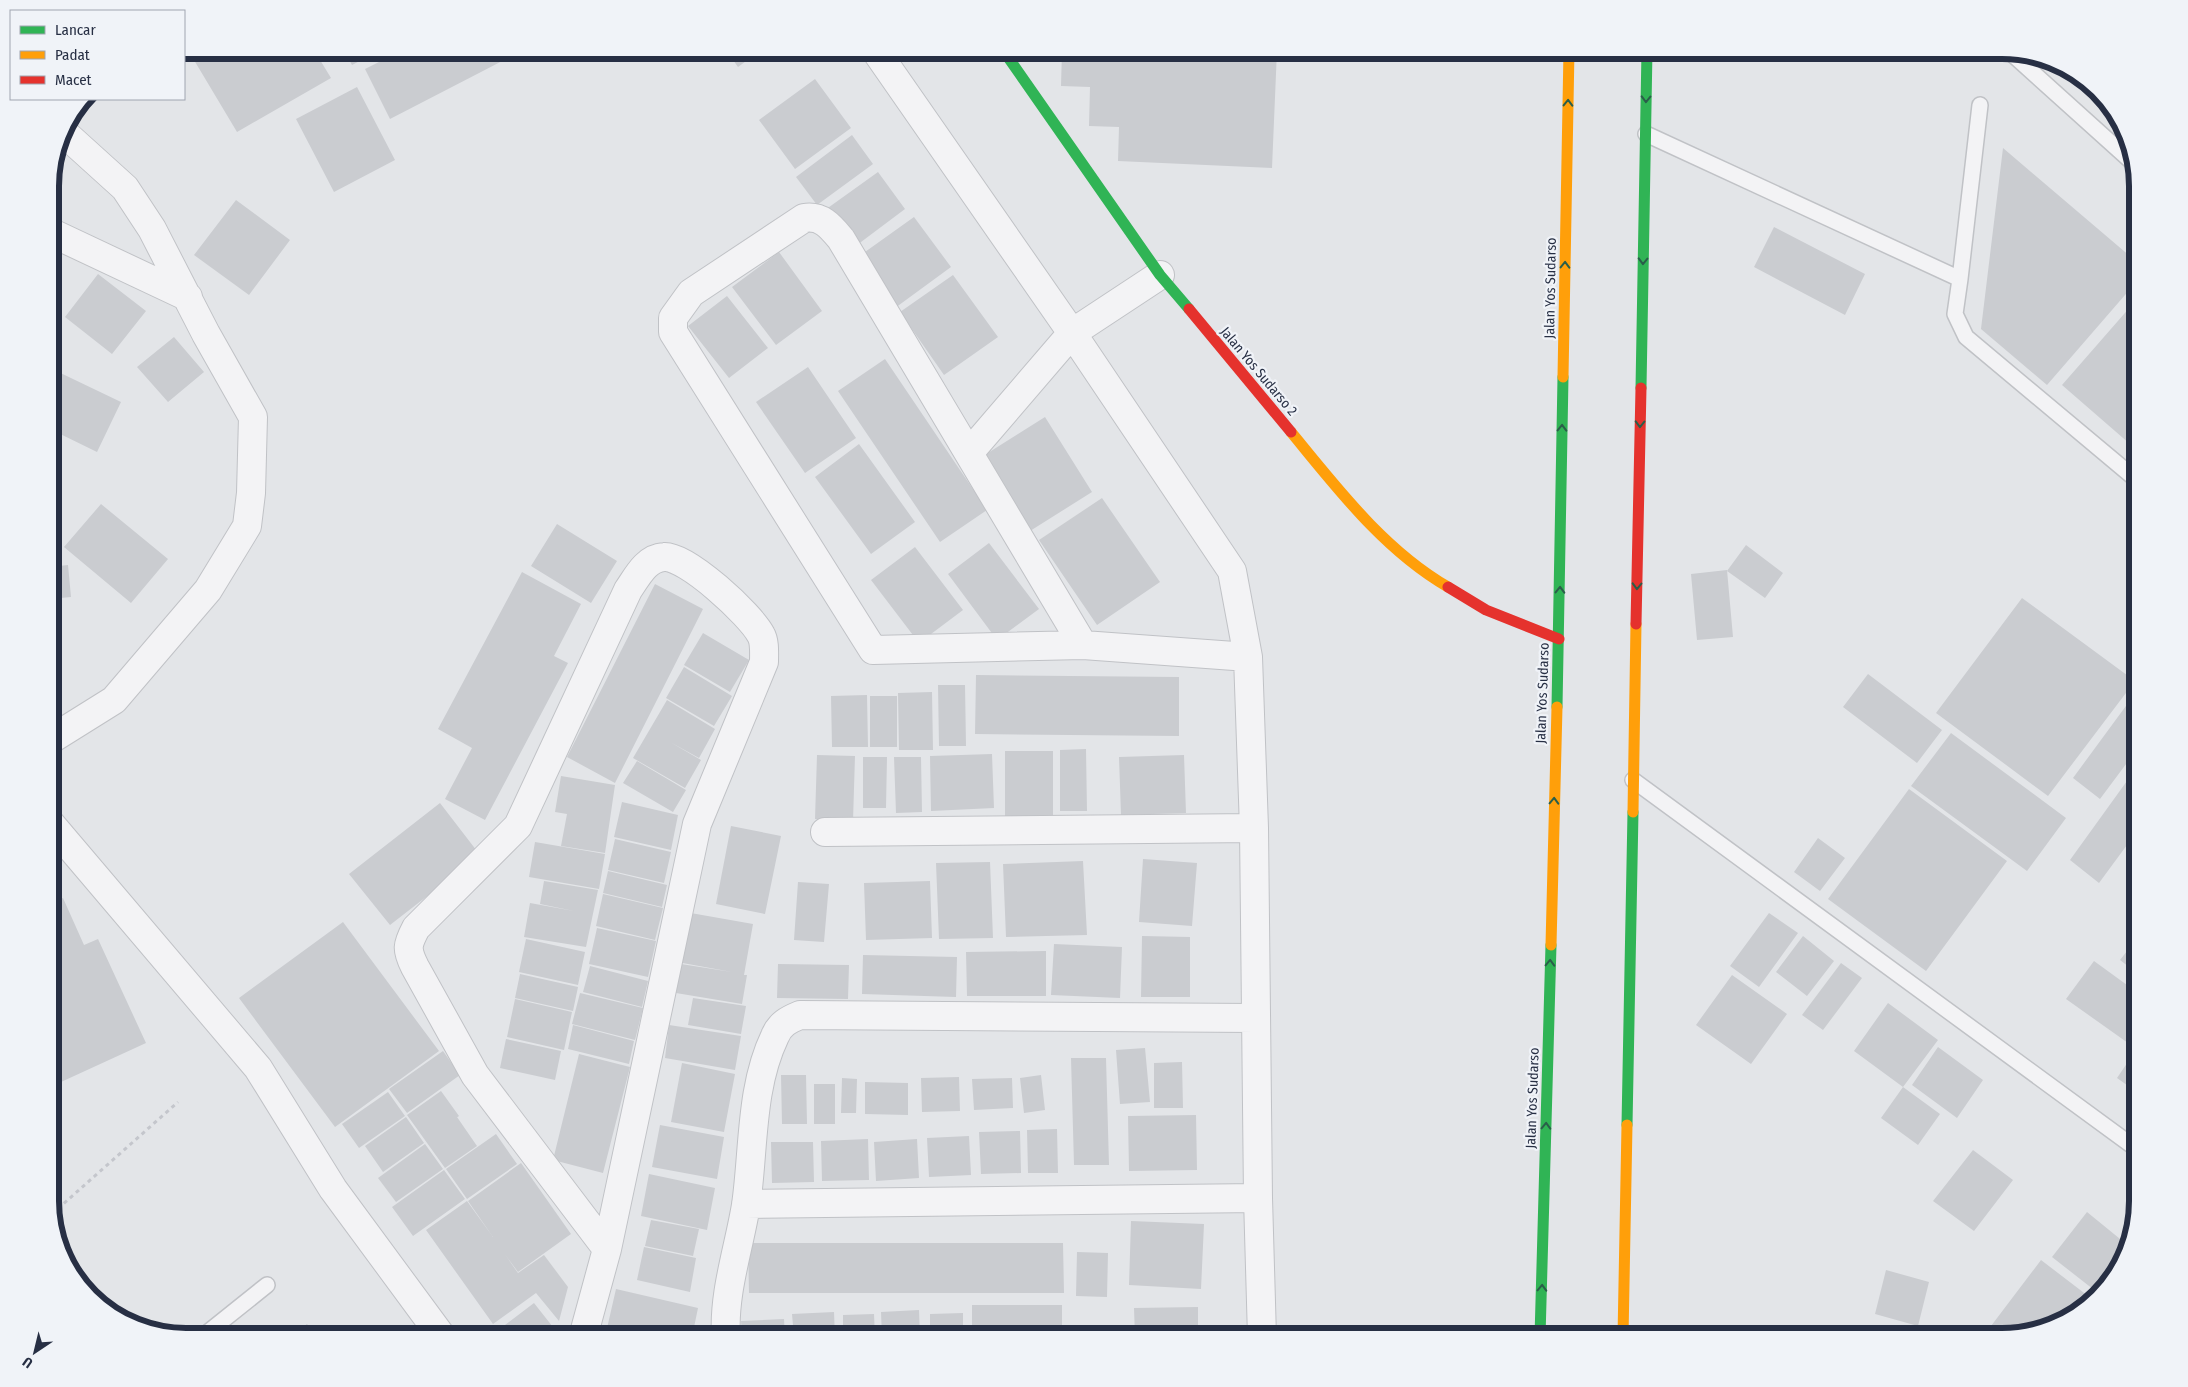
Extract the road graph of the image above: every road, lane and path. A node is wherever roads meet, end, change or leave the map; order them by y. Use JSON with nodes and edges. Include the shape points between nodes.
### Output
{"nodes":[{"id":1,"x":881,"y":59,"type":"edge"},
{"id":2,"x":1009,"y":59,"type":"edge"},
{"id":3,"x":1569,"y":59,"type":"edge"},
{"id":4,"x":1647,"y":59,"type":"edge"},
{"id":5,"x":2019,"y":60,"type":"edge"},
{"id":6,"x":1980,"y":105,"type":"dead end"},
{"id":7,"x":1646,"y":134,"type":"junction"},
{"id":8,"x":69,"y":137,"type":"edge"},
{"id":9,"x":2126,"y":156,"type":"edge"},
{"id":10,"x":59,"y":236,"type":"edge"},
{"id":11,"x":1160,"y":276,"type":"junction"},
{"id":12,"x":1960,"y":279,"type":"junction"},
{"id":13,"x":188,"y":297,"type":"junction"},
{"id":14,"x":1072,"y":333,"type":"junction"},
{"id":15,"x":970,"y":453,"type":"junction"},
{"id":16,"x":2129,"y":473,"type":"edge"},
{"id":17,"x":1559,"y":639,"type":"junction"},
{"id":18,"x":1083,"y":645,"type":"junction"},
{"id":19,"x":1248,"y":657,"type":"junction"},
{"id":20,"x":59,"y":734,"type":"edge"},
{"id":21,"x":1633,"y":780,"type":"junction"},
{"id":22,"x":1254,"y":828,"type":"junction"},
{"id":23,"x":825,"y":832,"type":"dead end"},
{"id":24,"x":59,"y":834,"type":"edge"},
{"id":25,"x":1256,"y":1018,"type":"junction"},
{"id":26,"x":178,"y":1102,"type":"dead end"},
{"id":27,"x":2129,"y":1143,"type":"edge"},
{"id":28,"x":1258,"y":1198,"type":"junction"},
{"id":29,"x":746,"y":1204,"type":"junction"},
{"id":30,"x":59,"y":1208,"type":"edge"},
{"id":31,"x":607,"y":1249,"type":"junction"},
{"id":32,"x":267,"y":1285,"type":"dead end"},
{"id":33,"x":213,"y":1328,"type":"edge"},
{"id":34,"x":435,"y":1328,"type":"edge"},
{"id":35,"x":585,"y":1328,"type":"edge"},
{"id":36,"x":725,"y":1328,"type":"edge"},
{"id":37,"x":1262,"y":1328,"type":"edge"},
{"id":38,"x":1540,"y":1328,"type":"edge"},
{"id":39,"x":1624,"y":1328,"type":"edge"}],
"edges":[{"from":1,"to":14,"type":"street"},
{"from":2,"to":11,"type":"main road","name":"Jalan Yos Sudarso 2"},
{"from":17,"to":3,"type":"main road","name":"Jalan Yos Sudarso","one_way":true},
{"from":4,"to":7,"type":"main road","one_way":true},
{"from":5,"to":9,"type":"lane"},
{"from":6,"to":12,"type":"lane"},
{"from":7,"to":12,"type":"lane"},
{"from":7,"to":21,"type":"main road","one_way":true},
{"from":8,"to":13,"type":"street","via":[[125,188],[152,229]]},
{"from":10,"to":13,"type":"street"},
{"from":11,"to":14,"type":"street"},
{"from":11,"to":17,"type":"main road","name":"Jalan Yos Sudarso 2","via":[[1350,503],[1398,550],[1432,578],[1486,610]]},
{"from":12,"to":16,"type":"lane","via":[[1955,314],[1966,337]]},
{"from":13,"to":20,"type":"street","via":[[253,417],[247,526],[208,590],[114,700]]},
{"from":14,"to":15,"type":"street"},
{"from":14,"to":19,"type":"street","via":[[1232,570]]},
{"from":15,"to":18,"type":"street"},
{"from":15,"to":18,"type":"street","via":[[841,239],[822,219],[804,218],[786,229],[691,293],[673,318],[673,332],[873,650]]},
{"from":38,"to":17,"type":"main road","name":"Jalan Yos Sudarso","one_way":true},
{"from":18,"to":19,"type":"street"},
{"from":19,"to":22,"type":"street"},
{"from":21,"to":27,"type":"lane"},
{"from":21,"to":39,"type":"main road"},
{"from":22,"to":23,"type":"street"},
{"from":22,"to":25,"type":"street"},
{"from":24,"to":34,"type":"street","via":[[258,1068],[333,1189]]},
{"from":25,"to":28,"type":"street"},
{"from":25,"to":29,"type":"street","via":[[800,1015],[779,1027],[760,1083]]},
{"from":26,"to":30,"type":"path"},
{"from":28,"to":29,"type":"street"},
{"from":28,"to":37,"type":"street"},
{"from":29,"to":36,"type":"street","via":[[724,1317]]},
{"from":31,"to":31,"type":"street","via":[[475,1075],[415,967],[408,952],[408,942],[416,928],[518,826],[628,590],[648,564],[665,557],[684,564],[728,596],[752,620],[762,638],[764,662],[697,824]]},
{"from":31,"to":35,"type":"street"},
{"from":32,"to":33,"type":"lane"}]}
